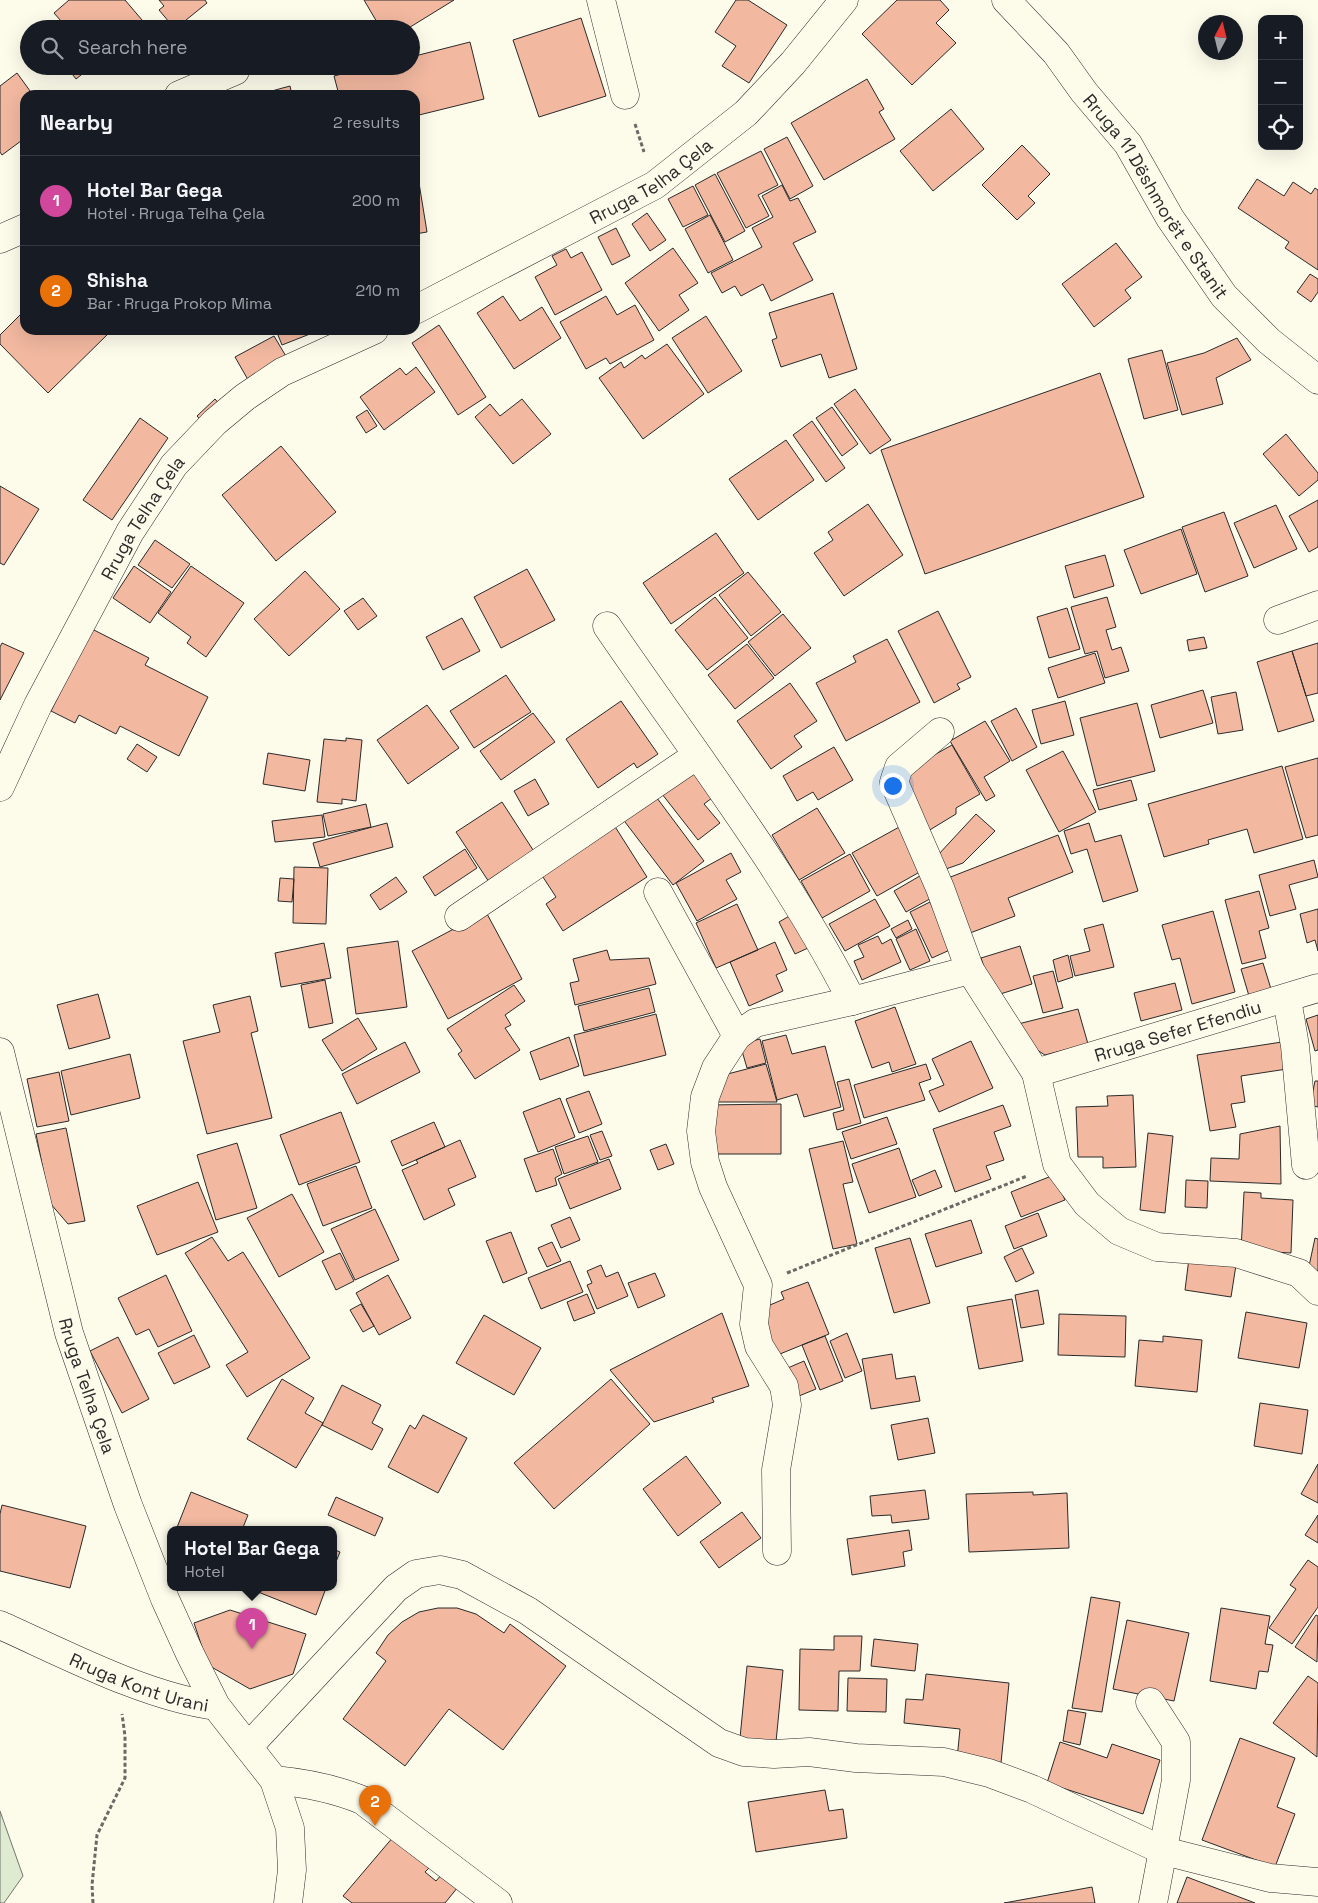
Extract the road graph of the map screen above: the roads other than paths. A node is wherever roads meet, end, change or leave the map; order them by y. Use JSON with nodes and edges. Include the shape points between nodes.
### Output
{"nodes":[{"id":1,"x":601,"y":0,"type":"edge"},
{"id":2,"x":844,"y":0,"type":"edge"},
{"id":3,"x":1006,"y":0,"type":"edge"},
{"id":4,"x":228,"y":75,"type":"edge"},
{"id":5,"x":191,"y":90,"type":"edge"},
{"id":6,"x":625,"y":96,"type":"road end"},
{"id":7,"x":20,"y":230,"type":"edge"},
{"id":8,"x":0,"y":239,"type":"edge"},
{"id":9,"x":420,"y":307,"type":"edge"},
{"id":10,"x":363,"y":335,"type":"edge"},
{"id":11,"x":1318,"y":380,"type":"edge"},
{"id":12,"x":1318,"y":605,"type":"edge"},
{"id":13,"x":1278,"y":620,"type":"dead end"},
{"id":14,"x":607,"y":626,"type":"dead end"},
{"id":15,"x":940,"y":732,"type":"dead end"},
{"id":16,"x":696,"y":756,"type":"junction"},
{"id":17,"x":0,"y":787,"type":"edge"},
{"id":18,"x":658,"y":892,"type":"dead end"},
{"id":19,"x":459,"y":917,"type":"dead end"},
{"id":20,"x":970,"y":970,"type":"junction"},
{"id":21,"x":1318,"y":988,"type":"edge"},
{"id":22,"x":1287,"y":999,"type":"junction"},
{"id":23,"x":852,"y":1001,"type":"junction"},
{"id":24,"x":737,"y":1036,"type":"junction"},
{"id":25,"x":0,"y":1052,"type":"edge"},
{"id":26,"x":1036,"y":1073,"type":"junction"},
{"id":27,"x":1306,"y":1164,"type":"dead end"},
{"id":28,"x":1318,"y":1291,"type":"edge"},
{"id":29,"x":776,"y":1551,"type":"dead end"},
{"id":30,"x":0,"y":1625,"type":"edge"},
{"id":31,"x":1150,"y":1702,"type":"dead end"},
{"id":32,"x":216,"y":1706,"type":"junction"},
{"id":33,"x":248,"y":1747,"type":"junction"},
{"id":34,"x":274,"y":1780,"type":"junction"},
{"id":35,"x":1164,"y":1851,"type":"junction"},
{"id":36,"x":1318,"y":1882,"type":"edge"},
{"id":37,"x":288,"y":1903,"type":"edge"},
{"id":38,"x":498,"y":1903,"type":"edge"},
{"id":39,"x":1153,"y":1903,"type":"edge"}],
"edges":[{"from":1,"to":6,"type":"street"},
{"from":2,"to":9,"type":"street","name":"Rruga Telha Çela","via":[[793,63],[746,113],[655,185]]},
{"from":3,"to":11,"type":"street","name":"Rruga 11 Dëshmorët e Stanit","via":[[1056,54],[1128,144],[1170,218],[1224,296],[1269,341]]},
{"from":4,"to":5,"type":"street"},
{"from":7,"to":8,"type":"street"},
{"from":10,"to":17,"type":"street","name":"Rruga Telha Çela","via":[[282,372],[245,396],[215,422],[174,466],[130,532],[38,705]]},
{"from":12,"to":13,"type":"street"},
{"from":14,"to":16,"type":"street"},
{"from":15,"to":20,"type":"street","via":[[898,768],[894,782],[940,888]]},
{"from":16,"to":19,"type":"street"},
{"from":16,"to":23,"type":"street","via":[[736,809],[792,896]]},
{"from":18,"to":24,"type":"street"},
{"from":20,"to":23,"type":"street"},
{"from":20,"to":26,"type":"street"},
{"from":21,"to":22,"type":"street","name":"Rruga Sefer Efendiu"},
{"from":22,"to":26,"type":"street","name":"Rruga Sefer Efendiu"},
{"from":22,"to":27,"type":"street","via":[[1295,1046]]},
{"from":23,"to":24,"type":"street","via":[[755,1023]]},
{"from":24,"to":29,"type":"street","via":[[716,1068],[705,1097],[701,1131],[705,1162],[713,1187],[758,1285],[754,1324],[759,1346],[784,1386],[788,1405],[776,1470]]},
{"from":25,"to":32,"type":"street","name":"Rruga Telha Çela","via":[[68,1333],[128,1505],[165,1599]]},
{"from":26,"to":28,"type":"street","via":[[1057,1164],[1087,1204],[1119,1231],[1157,1247],[1236,1253],[1299,1273]]},
{"from":30,"to":32,"type":"street","name":"Rruga Kont Urani","via":[[157,1693],[190,1703]]},
{"from":31,"to":35,"type":"street","via":[[1176,1742],[1176,1780]]},
{"from":32,"to":33,"type":"street","name":"Rruga Kont Urani"},
{"from":33,"to":34,"type":"street","name":"Rruga Kont Urani"},
{"from":33,"to":35,"type":"street","via":[[396,1588],[416,1574],[440,1570],[462,1574],[528,1611],[719,1743],[744,1752],[808,1752],[944,1762],[989,1773],[1032,1789]]},
{"from":34,"to":37,"type":"street","name":"Rruga Kont Urani","via":[[290,1828],[292,1870]]},
{"from":34,"to":38,"type":"street","via":[[327,1787],[362,1800]]},
{"from":35,"to":36,"type":"street","via":[[1270,1878]]},
{"from":35,"to":39,"type":"street"}]}
